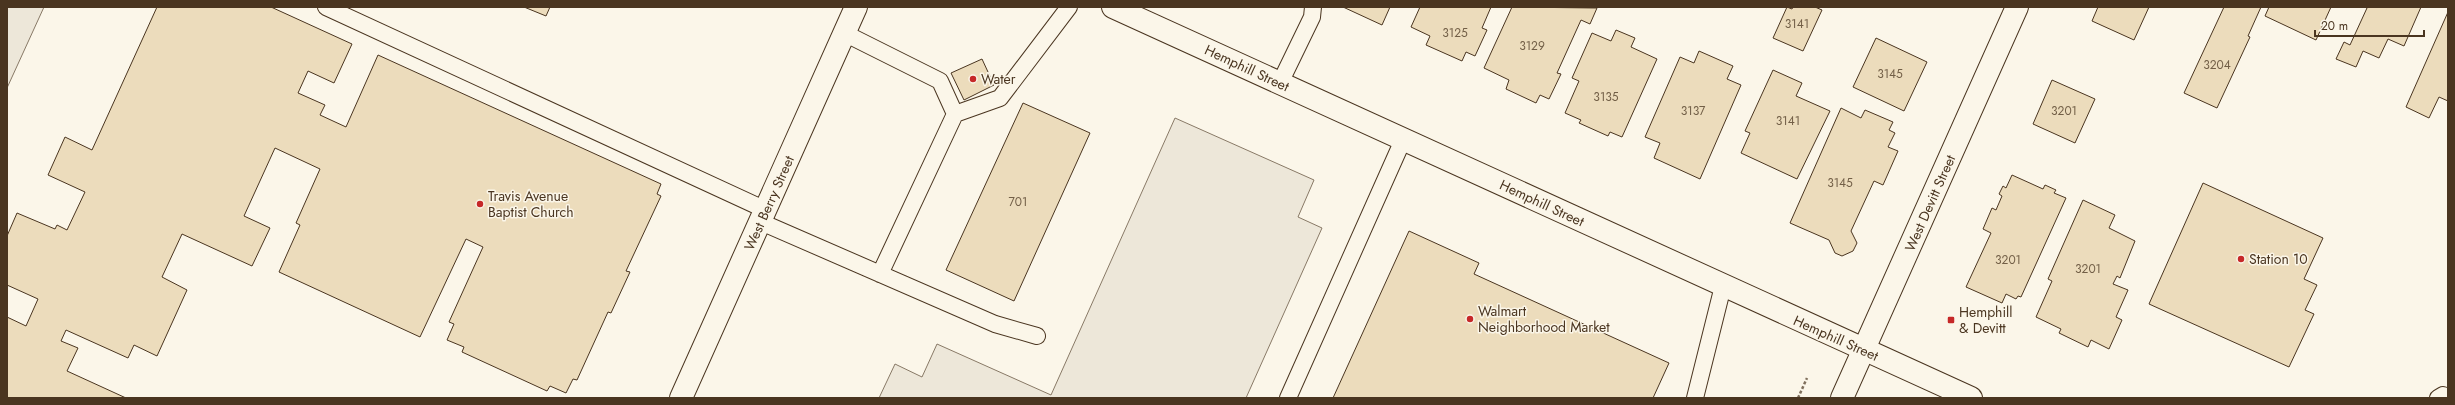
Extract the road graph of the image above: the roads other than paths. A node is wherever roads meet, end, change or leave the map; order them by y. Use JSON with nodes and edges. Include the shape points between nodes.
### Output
{"nodes":[{"id":1,"x":326,"y":7,"type":"edge"},
{"id":2,"x":856,"y":7,"type":"edge"},
{"id":3,"x":1069,"y":7,"type":"edge"},
{"id":4,"x":1113,"y":7,"type":"edge"},
{"id":5,"x":1313,"y":7,"type":"edge"},
{"id":6,"x":2017,"y":7,"type":"edge"},
{"id":7,"x":844,"y":33,"type":"junction"},
{"id":8,"x":1280,"y":83,"type":"junction"},
{"id":9,"x":956,"y":114,"type":"junction"},
{"id":10,"x":1403,"y":140,"type":"junction"},
{"id":11,"x":764,"y":216,"type":"junction"},
{"id":12,"x":880,"y":274,"type":"junction"},
{"id":13,"x":1723,"y":286,"type":"junction"},
{"id":14,"x":1037,"y":336,"type":"dead end"},
{"id":15,"x":1864,"y":350,"type":"junction"},
{"id":16,"x":2448,"y":397,"type":"edge"},
{"id":17,"x":681,"y":398,"type":"edge"},
{"id":18,"x":1288,"y":398,"type":"edge"},
{"id":19,"x":1695,"y":398,"type":"edge"},
{"id":20,"x":1842,"y":398,"type":"edge"},
{"id":21,"x":1971,"y":398,"type":"edge"},
{"id":22,"x":2438,"y":398,"type":"edge"}],
"edges":[{"from":1,"to":11,"type":"lane"},
{"from":2,"to":7,"type":"main road","name":"West Berry Street"},
{"from":3,"to":9,"type":"lane","via":[[1000,98]]},
{"from":4,"to":8,"type":"main road","name":"Hemphill Street"},
{"from":5,"to":8,"type":"lane","via":[[1312,16]]},
{"from":6,"to":15,"type":"main road","name":"West Devitt Street"},
{"from":7,"to":9,"type":"lane","via":[[940,80]]},
{"from":7,"to":11,"type":"main road","name":"West Berry Street"},
{"from":8,"to":10,"type":"main road","name":"Hemphill Street"},
{"from":9,"to":12,"type":"lane"},
{"from":10,"to":13,"type":"main road","name":"Hemphill Street"},
{"from":10,"to":18,"type":"lane"},
{"from":11,"to":12,"type":"lane"},
{"from":11,"to":17,"type":"main road","name":"West Berry Street"},
{"from":12,"to":14,"type":"lane","via":[[995,324]]},
{"from":13,"to":15,"type":"main road","name":"Hemphill Street"},
{"from":13,"to":19,"type":"lane"},
{"from":15,"to":20,"type":"main road","name":"West Devitt Street"},
{"from":15,"to":21,"type":"main road","name":"Hemphill Street"},
{"from":16,"to":22,"type":"lane","via":[[2443,395]]}]}
